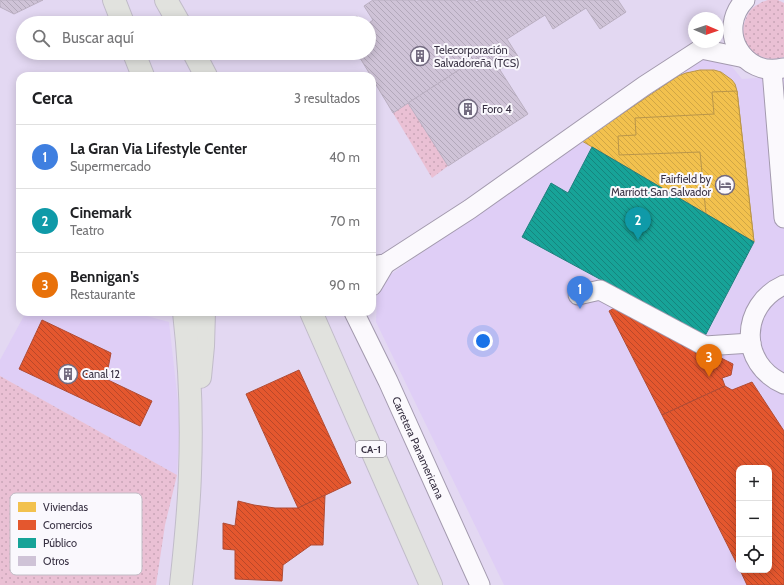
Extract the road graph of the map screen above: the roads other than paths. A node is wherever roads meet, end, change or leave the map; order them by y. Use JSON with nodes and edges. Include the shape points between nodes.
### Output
{"nodes":[{"id":1,"x":114,"y":0,"type":"edge"},
{"id":2,"x":166,"y":0,"type":"edge"},
{"id":3,"x":745,"y":0,"type":"edge"},
{"id":4,"x":120,"y":16,"type":"edge"},
{"id":5,"x":175,"y":16,"type":"edge"},
{"id":6,"x":734,"y":18,"type":"junction"},
{"id":7,"x":724,"y":27,"type":"edge"},
{"id":8,"x":702,"y":48,"type":"edge"},
{"id":9,"x":712,"y":48,"type":"edge"},
{"id":10,"x":744,"y":58,"type":"junction"},
{"id":11,"x":137,"y":60,"type":"edge"},
{"id":12,"x":198,"y":60,"type":"edge"},
{"id":13,"x":204,"y":60,"type":"edge"},
{"id":14,"x":778,"y":69,"type":"edge"},
{"id":15,"x":141,"y":72,"type":"edge"},
{"id":16,"x":204,"y":72,"type":"edge"},
{"id":17,"x":211,"y":72,"type":"edge"},
{"id":18,"x":784,"y":218,"type":"edge"},
{"id":19,"x":378,"y":265,"type":"edge"},
{"id":20,"x":784,"y":285,"type":"edge"},
{"id":21,"x":578,"y":295,"type":"dead end"},
{"id":22,"x":184,"y":316,"type":"edge"},
{"id":23,"x":204,"y":316,"type":"edge"},
{"id":24,"x":313,"y":316,"type":"edge"},
{"id":25,"x":356,"y":316,"type":"edge"},
{"id":26,"x":364,"y":316,"type":"edge"},
{"id":27,"x":364,"y":332,"type":"junction"},
{"id":28,"x":751,"y":343,"type":"junction"},
{"id":29,"x":784,"y":384,"type":"edge"},
{"id":30,"x":190,"y":444,"type":"junction"},
{"id":31,"x":181,"y":585,"type":"edge"},
{"id":32,"x":431,"y":585,"type":"edge"},
{"id":33,"x":480,"y":585,"type":"edge"}],
"edges":[{"from":1,"to":4,"type":"main road"},
{"from":2,"to":5,"type":"main road"},
{"from":3,"to":6,"type":"street"},
{"from":6,"to":7,"type":"street"},
{"from":6,"to":10,"type":"street","via":[[734,38]]},
{"from":8,"to":19,"type":"street","via":[[470,209]]},
{"from":9,"to":10,"type":"street"},
{"from":10,"to":14,"type":"street","via":[[763,68]]},
{"from":11,"to":15,"type":"main road"},
{"from":12,"to":16,"type":"main road"},
{"from":13,"to":17,"type":"street"},
{"from":14,"to":18,"type":"street"},
{"from":20,"to":28,"type":"street","via":[[771,292],[756,311],[751,327]]},
{"from":21,"to":28,"type":"street","via":[[600,290],[705,346]]},
{"from":22,"to":30,"type":"main road"},
{"from":23,"to":30,"type":"main road","via":[[199,390]]},
{"from":24,"to":32,"type":"main road","number":"CA-1"},
{"from":25,"to":27,"type":"street","name":"Carretera Panamericana"},
{"from":26,"to":27,"type":"street"},
{"from":27,"to":33,"type":"street","name":"Carretera Panamericana"},
{"from":28,"to":29,"type":"street","via":[[760,366]]},
{"from":30,"to":31,"type":"main road"}]}
